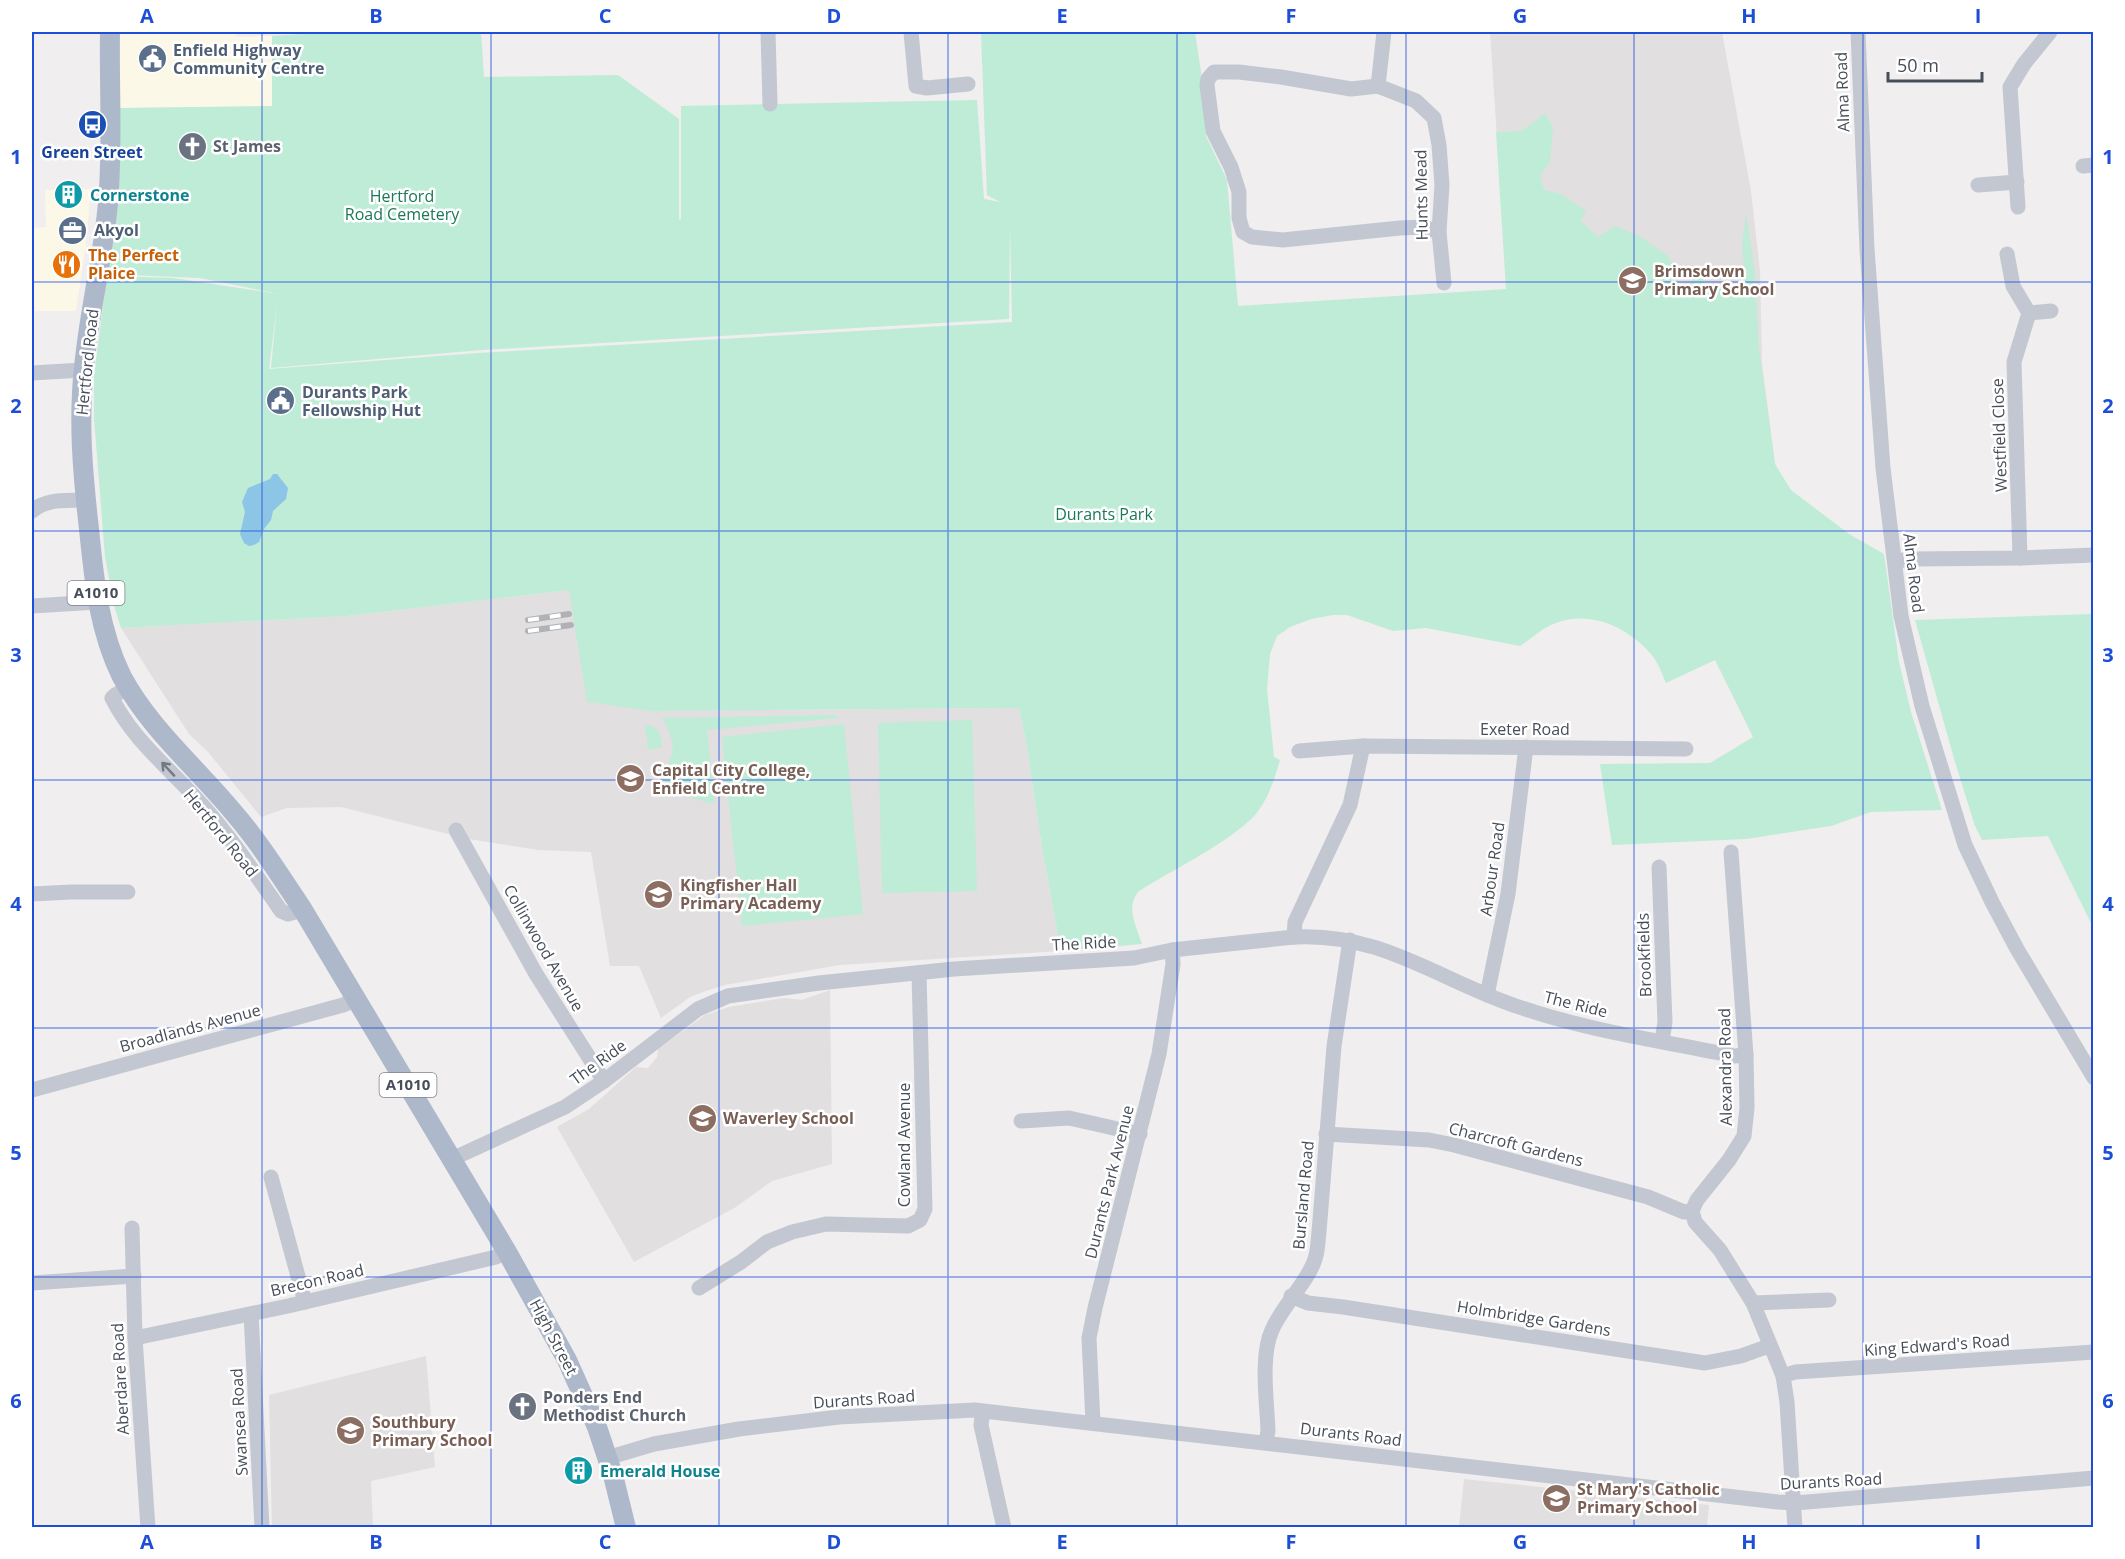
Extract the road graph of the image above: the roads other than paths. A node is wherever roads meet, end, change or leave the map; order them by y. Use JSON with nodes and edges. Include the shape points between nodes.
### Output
{"nodes":[{"id":1,"x":110,"y":32,"type":"edge"},
{"id":2,"x":768,"y":32,"type":"edge"},
{"id":3,"x":911,"y":32,"type":"edge"},
{"id":4,"x":1384,"y":32,"type":"edge"},
{"id":5,"x":1858,"y":32,"type":"edge"},
{"id":6,"x":2050,"y":32,"type":"edge"},
{"id":7,"x":968,"y":84,"type":"dead end"},
{"id":8,"x":1378,"y":86,"type":"junction"},
{"id":9,"x":770,"y":104,"type":"dead end"},
{"id":10,"x":2017,"y":182,"type":"junction"},
{"id":11,"x":1978,"y":185,"type":"dead end"},
{"id":12,"x":2018,"y":207,"type":"dead end"},
{"id":13,"x":1438,"y":232,"type":"junction"},
{"id":14,"x":2007,"y":254,"type":"dead end"},
{"id":15,"x":1444,"y":283,"type":"dead end"},
{"id":16,"x":2051,"y":312,"type":"dead end"},
{"id":17,"x":2029,"y":313,"type":"junction"},
{"id":18,"x":83,"y":370,"type":"junction"},
{"id":19,"x":32,"y":373,"type":"edge"},
{"id":20,"x":85,"y":500,"type":"junction"},
{"id":21,"x":32,"y":511,"type":"edge"},
{"id":22,"x":2094,"y":555,"type":"edge"},
{"id":23,"x":2020,"y":558,"type":"junction"},
{"id":24,"x":1894,"y":561,"type":"junction"},
{"id":25,"x":97,"y":602,"type":"junction"},
{"id":26,"x":32,"y":606,"type":"edge"},
{"id":27,"x":1363,"y":746,"type":"junction"},
{"id":28,"x":1526,"y":747,"type":"junction"},
{"id":29,"x":1686,"y":749,"type":"dead end"},
{"id":30,"x":1299,"y":751,"type":"dead end"},
{"id":31,"x":456,"y":830,"type":"dead end"},
{"id":32,"x":1731,"y":852,"type":"dead end"},
{"id":33,"x":1659,"y":867,"type":"dead end"},
{"id":34,"x":128,"y":892,"type":"dead end"},
{"id":35,"x":32,"y":894,"type":"edge"},
{"id":36,"x":1294,"y":937,"type":"junction"},
{"id":37,"x":1350,"y":940,"type":"junction"},
{"id":38,"x":1172,"y":950,"type":"junction"},
{"id":39,"x":919,"y":973,"type":"junction"},
{"id":40,"x":1487,"y":995,"type":"junction"},
{"id":41,"x":357,"y":999,"type":"junction"},
{"id":42,"x":1662,"y":1041,"type":"junction"},
{"id":43,"x":1746,"y":1055,"type":"junction"},
{"id":44,"x":2094,"y":1078,"type":"edge"},
{"id":45,"x":604,"y":1081,"type":"junction"},
{"id":46,"x":32,"y":1090,"type":"edge"},
{"id":47,"x":1021,"y":1121,"type":"dead end"},
{"id":48,"x":1140,"y":1134,"type":"junction"},
{"id":49,"x":1326,"y":1134,"type":"junction"},
{"id":50,"x":452,"y":1159,"type":"junction"},
{"id":51,"x":271,"y":1177,"type":"dead end"},
{"id":52,"x":1692,"y":1211,"type":"junction"},
{"id":53,"x":132,"y":1228,"type":"dead end"},
{"id":54,"x":507,"y":1252,"type":"junction"},
{"id":55,"x":134,"y":1276,"type":"junction"},
{"id":56,"x":32,"y":1283,"type":"edge"},
{"id":57,"x":699,"y":1288,"type":"dead end"},
{"id":58,"x":1291,"y":1296,"type":"junction"},
{"id":59,"x":1829,"y":1300,"type":"dead end"},
{"id":60,"x":305,"y":1302,"type":"junction"},
{"id":61,"x":1753,"y":1303,"type":"junction"},
{"id":62,"x":251,"y":1314,"type":"junction"},
{"id":63,"x":135,"y":1338,"type":"junction"},
{"id":64,"x":1769,"y":1346,"type":"junction"},
{"id":65,"x":2094,"y":1352,"type":"edge"},
{"id":66,"x":1783,"y":1376,"type":"junction"},
{"id":67,"x":986,"y":1412,"type":"junction"},
{"id":68,"x":1093,"y":1423,"type":"junction"},
{"id":69,"x":1266,"y":1442,"type":"junction"},
{"id":70,"x":607,"y":1458,"type":"junction"},
{"id":71,"x":2094,"y":1478,"type":"edge"},
{"id":72,"x":1795,"y":1503,"type":"junction"},
{"id":73,"x":148,"y":1527,"type":"edge"},
{"id":74,"x":262,"y":1527,"type":"edge"},
{"id":75,"x":626,"y":1527,"type":"edge"},
{"id":76,"x":1004,"y":1527,"type":"edge"},
{"id":77,"x":1795,"y":1527,"type":"edge"}],
"edges":[{"from":1,"to":18,"type":"main road","name":"Hertford Road","number":"A1010","via":[[108,201]]},
{"from":2,"to":9,"type":"street"},
{"from":3,"to":7,"type":"street","via":[[916,86]]},
{"from":4,"to":8,"type":"street"},
{"from":5,"to":24,"type":"street","name":"Alma Road","via":[[1882,468]]},
{"from":6,"to":10,"type":"street","via":[[2010,87]]},
{"from":8,"to":13,"type":"street","name":"Hunts Mead","via":[[1416,101],[1434,118],[1442,186]]},
{"from":8,"to":13,"type":"street","via":[[1351,88],[1239,72],[1214,72],[1208,78],[1213,131],[1239,192],[1243,232],[1252,237],[1283,240],[1400,228],[1423,227]]},
{"from":10,"to":11,"type":"street"},
{"from":10,"to":12,"type":"street"},
{"from":13,"to":15,"type":"street","name":"Hunts Mead"},
{"from":14,"to":17,"type":"street","via":[[2013,286]]},
{"from":16,"to":17,"type":"street"},
{"from":17,"to":23,"type":"street","name":"Westfield Close","via":[[2014,362]]},
{"from":18,"to":19,"type":"street"},
{"from":18,"to":20,"type":"main road","name":"Hertford Road","number":"A1010","via":[[81,439]]},
{"from":20,"to":21,"type":"street","via":[[50,501]]},
{"from":20,"to":25,"type":"main road","name":"Hertford Road","number":"A1010"},
{"from":22,"to":23,"type":"street"},
{"from":23,"to":24,"type":"street"},
{"from":24,"to":44,"type":"street","name":"Alma Road","via":[[1901,616],[1922,706],[1965,845],[2017,949]]},
{"from":25,"to":26,"type":"street"},
{"from":25,"to":41,"type":"main road","name":"Hertford Road","number":"A1010","via":[[128,688],[158,728],[242,822],[303,910]]},
{"from":27,"to":28,"type":"street","name":"Exeter Road"},
{"from":27,"to":30,"type":"street","name":"Exeter Road"},
{"from":27,"to":36,"type":"street","via":[[1350,805],[1295,922]]},
{"from":28,"to":29,"type":"street","name":"Exeter Road"},
{"from":28,"to":40,"type":"street","name":"Arbour Road","via":[[1508,894]]},
{"from":31,"to":45,"type":"street","name":"Collinwood Avenue","via":[[536,974]]},
{"from":32,"to":43,"type":"street","name":"Alexandra Road"},
{"from":33,"to":42,"type":"street","name":"Brookfields","via":[[1665,1022]]},
{"from":34,"to":35,"type":"street"},
{"from":36,"to":37,"type":"street","name":"The Ride"},
{"from":36,"to":38,"type":"street","name":"The Ride"},
{"from":37,"to":40,"type":"street","name":"The Ride","via":[[1411,960]]},
{"from":37,"to":49,"type":"street","name":"Bursland Road"},
{"from":38,"to":39,"type":"street","name":"The Ride","via":[[1134,958]]},
{"from":38,"to":48,"type":"street","name":"Durants Park Avenue","via":[[1159,1054]]},
{"from":39,"to":45,"type":"street","name":"The Ride","via":[[728,996],[698,1009]]},
{"from":39,"to":57,"type":"street","name":"Cowland Avenue","via":[[925,1209],[920,1220],[908,1226],[826,1224],[792,1232],[767,1242]]},
{"from":40,"to":42,"type":"street","name":"The Ride","via":[[1556,1018]]},
{"from":41,"to":46,"type":"street","name":"Broadlands Avenue"},
{"from":41,"to":50,"type":"main road","name":"Hertford Road","number":"A1010"},
{"from":42,"to":43,"type":"street","name":"The Ride"},
{"from":43,"to":52,"type":"street","name":"Alexandra Road","via":[[1744,1136]]},
{"from":45,"to":50,"type":"street","name":"The Ride","via":[[557,1111]]},
{"from":47,"to":48,"type":"street","via":[[1070,1118]]},
{"from":48,"to":68,"type":"street","name":"Durants Park Avenue","via":[[1089,1338]]},
{"from":49,"to":52,"type":"street","name":"Charcroft Gardens","via":[[1454,1145],[1648,1197],[1684,1212]]},
{"from":49,"to":58,"type":"street","name":"Bursland Road","via":[[1315,1259]]},
{"from":50,"to":54,"type":"main road","name":"High Street","number":"A1010"},
{"from":51,"to":60,"type":"street"},
{"from":52,"to":61,"type":"street","via":[[1695,1222],[1720,1250]]},
{"from":53,"to":55,"type":"street","name":"Aberdare Road"},
{"from":54,"to":60,"type":"street","name":"Brecon Road"},
{"from":54,"to":70,"type":"main road","name":"High Street","number":"A1010","via":[[577,1379]]},
{"from":55,"to":56,"type":"street"},
{"from":55,"to":63,"type":"street","name":"Aberdare Road"},
{"from":58,"to":64,"type":"street","name":"Holmbridge Gardens","via":[[1308,1304],[1705,1364]]},
{"from":58,"to":69,"type":"street","name":"Bursland Road","via":[[1271,1331],[1266,1351]]},
{"from":59,"to":61,"type":"street"},
{"from":60,"to":62,"type":"street","name":"Brecon Road"},
{"from":61,"to":64,"type":"street"},
{"from":62,"to":63,"type":"street","name":"Brecon Road"},
{"from":62,"to":74,"type":"street","name":"Swansea Road"},
{"from":63,"to":73,"type":"street","name":"Aberdare Road"},
{"from":64,"to":66,"type":"street"},
{"from":65,"to":66,"type":"street","name":"King Edward's Road","via":[[1807,1371]]},
{"from":66,"to":72,"type":"street"},
{"from":67,"to":68,"type":"street","name":"Durants Road"},
{"from":67,"to":70,"type":"street","name":"Durants Road","via":[[839,1417],[748,1428],[654,1444]]},
{"from":67,"to":76,"type":"street","via":[[981,1425]]},
{"from":68,"to":69,"type":"street","name":"Durants Road"},
{"from":69,"to":72,"type":"street","name":"Durants Road"},
{"from":70,"to":75,"type":"main road","name":"High Street","number":"A1010"},
{"from":71,"to":72,"type":"street","name":"Durants Road"},
{"from":72,"to":77,"type":"street"}]}
